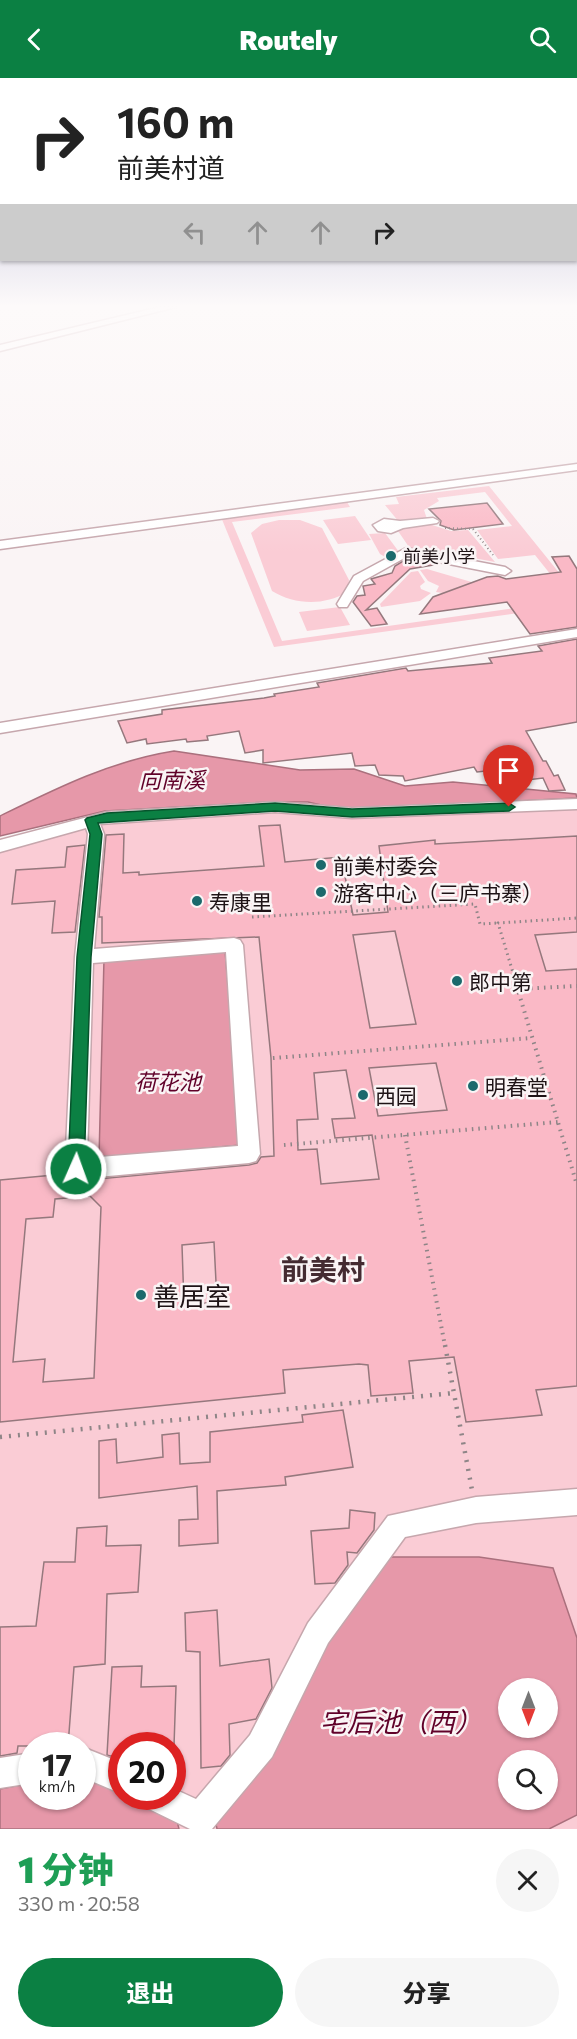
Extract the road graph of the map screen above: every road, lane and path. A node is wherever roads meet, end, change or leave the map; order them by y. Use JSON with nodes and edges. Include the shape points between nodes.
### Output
{"nodes":[{"id":1,"x":577,"y":467,"type":"edge"},
{"id":2,"x":368,"y":494,"type":"junction"},
{"id":3,"x":385,"y":520,"type":"junction"},
{"id":4,"x":433,"y":521,"type":"joint"},
{"id":5,"x":363,"y":529,"type":"dead end"},
{"id":6,"x":0,"y":545,"type":"edge"},
{"id":7,"x":406,"y":552,"type":"junction"},
{"id":8,"x":505,"y":571,"type":"joint"},
{"id":9,"x":343,"y":604,"type":"dead end"},
{"id":10,"x":577,"y":633,"type":"edge"},
{"id":11,"x":0,"y":728,"type":"edge"},
{"id":12,"x":577,"y":804,"type":"edge"},
{"id":13,"x":91,"y":820,"type":"junction"},
{"id":14,"x":0,"y":846,"type":"edge"},
{"id":15,"x":252,"y":917,"type":"dead end"},
{"id":16,"x":577,"y":918,"type":"edge"},
{"id":17,"x":498,"y":923,"type":"junction"},
{"id":18,"x":84,"y":957,"type":"junction"},
{"id":19,"x":577,"y":986,"type":"edge"},
{"id":20,"x":518,"y":989,"type":"junction"},
{"id":21,"x":532,"y":1038,"type":"junction"},
{"id":22,"x":273,"y":1058,"type":"dead end"},
{"id":23,"x":558,"y":1122,"type":"junction"},
{"id":24,"x":405,"y":1135,"type":"junction"},
{"id":25,"x":284,"y":1146,"type":"dead end"},
{"id":26,"x":577,"y":1185,"type":"edge"},
{"id":27,"x":454,"y":1393,"type":"junction"},
{"id":28,"x":0,"y":1437,"type":"edge"},
{"id":29,"x":577,"y":1502,"type":"edge"},
{"id":30,"x":476,"y":1510,"type":"junction"},
{"id":31,"x":18,"y":1770,"type":"edge"},
{"id":32,"x":0,"y":1773,"type":"edge"},
{"id":33,"x":179,"y":1810,"type":"edge"},
{"id":34,"x":202,"y":1824,"type":"edge"}],
"edges":[{"from":1,"to":2,"type":"street"},
{"from":2,"to":3,"type":"street"},
{"from":2,"to":6,"type":"street"},
{"from":3,"to":4,"type":"street"},
{"from":3,"to":5,"type":"street"},
{"from":3,"to":7,"type":"street"},
{"from":4,"to":8,"type":"path","via":[[452,530],[473,529]]},
{"from":7,"to":8,"type":"street"},
{"from":7,"to":9,"type":"street","via":[[358,579]]},
{"from":10,"to":11,"type":"street"},
{"from":12,"to":13,"type":"street","via":[[352,813],[275,807]]},
{"from":13,"to":14,"type":"street"},
{"from":13,"to":18,"type":"street","via":[[96,834]]},
{"from":15,"to":17,"type":"path","via":[[475,904],[480,924]]},
{"from":16,"to":17,"type":"path"},
{"from":17,"to":20,"type":"path"},
{"from":18,"to":18,"type":"street","via":[[76,1169],[249,1154],[234,945]]},
{"from":19,"to":20,"type":"path"},
{"from":20,"to":21,"type":"path"},
{"from":21,"to":22,"type":"path"},
{"from":21,"to":23,"type":"path"},
{"from":23,"to":24,"type":"path"},
{"from":23,"to":26,"type":"path"},
{"from":24,"to":25,"type":"path"},
{"from":24,"to":27,"type":"path"},
{"from":27,"to":28,"type":"path"},
{"from":27,"to":30,"type":"path"},
{"from":29,"to":30,"type":"street"},
{"from":30,"to":34,"type":"street","via":[[397,1525],[318,1633],[261,1746]]},
{"from":31,"to":32,"type":"street"},
{"from":33,"to":34,"type":"street"}]}
